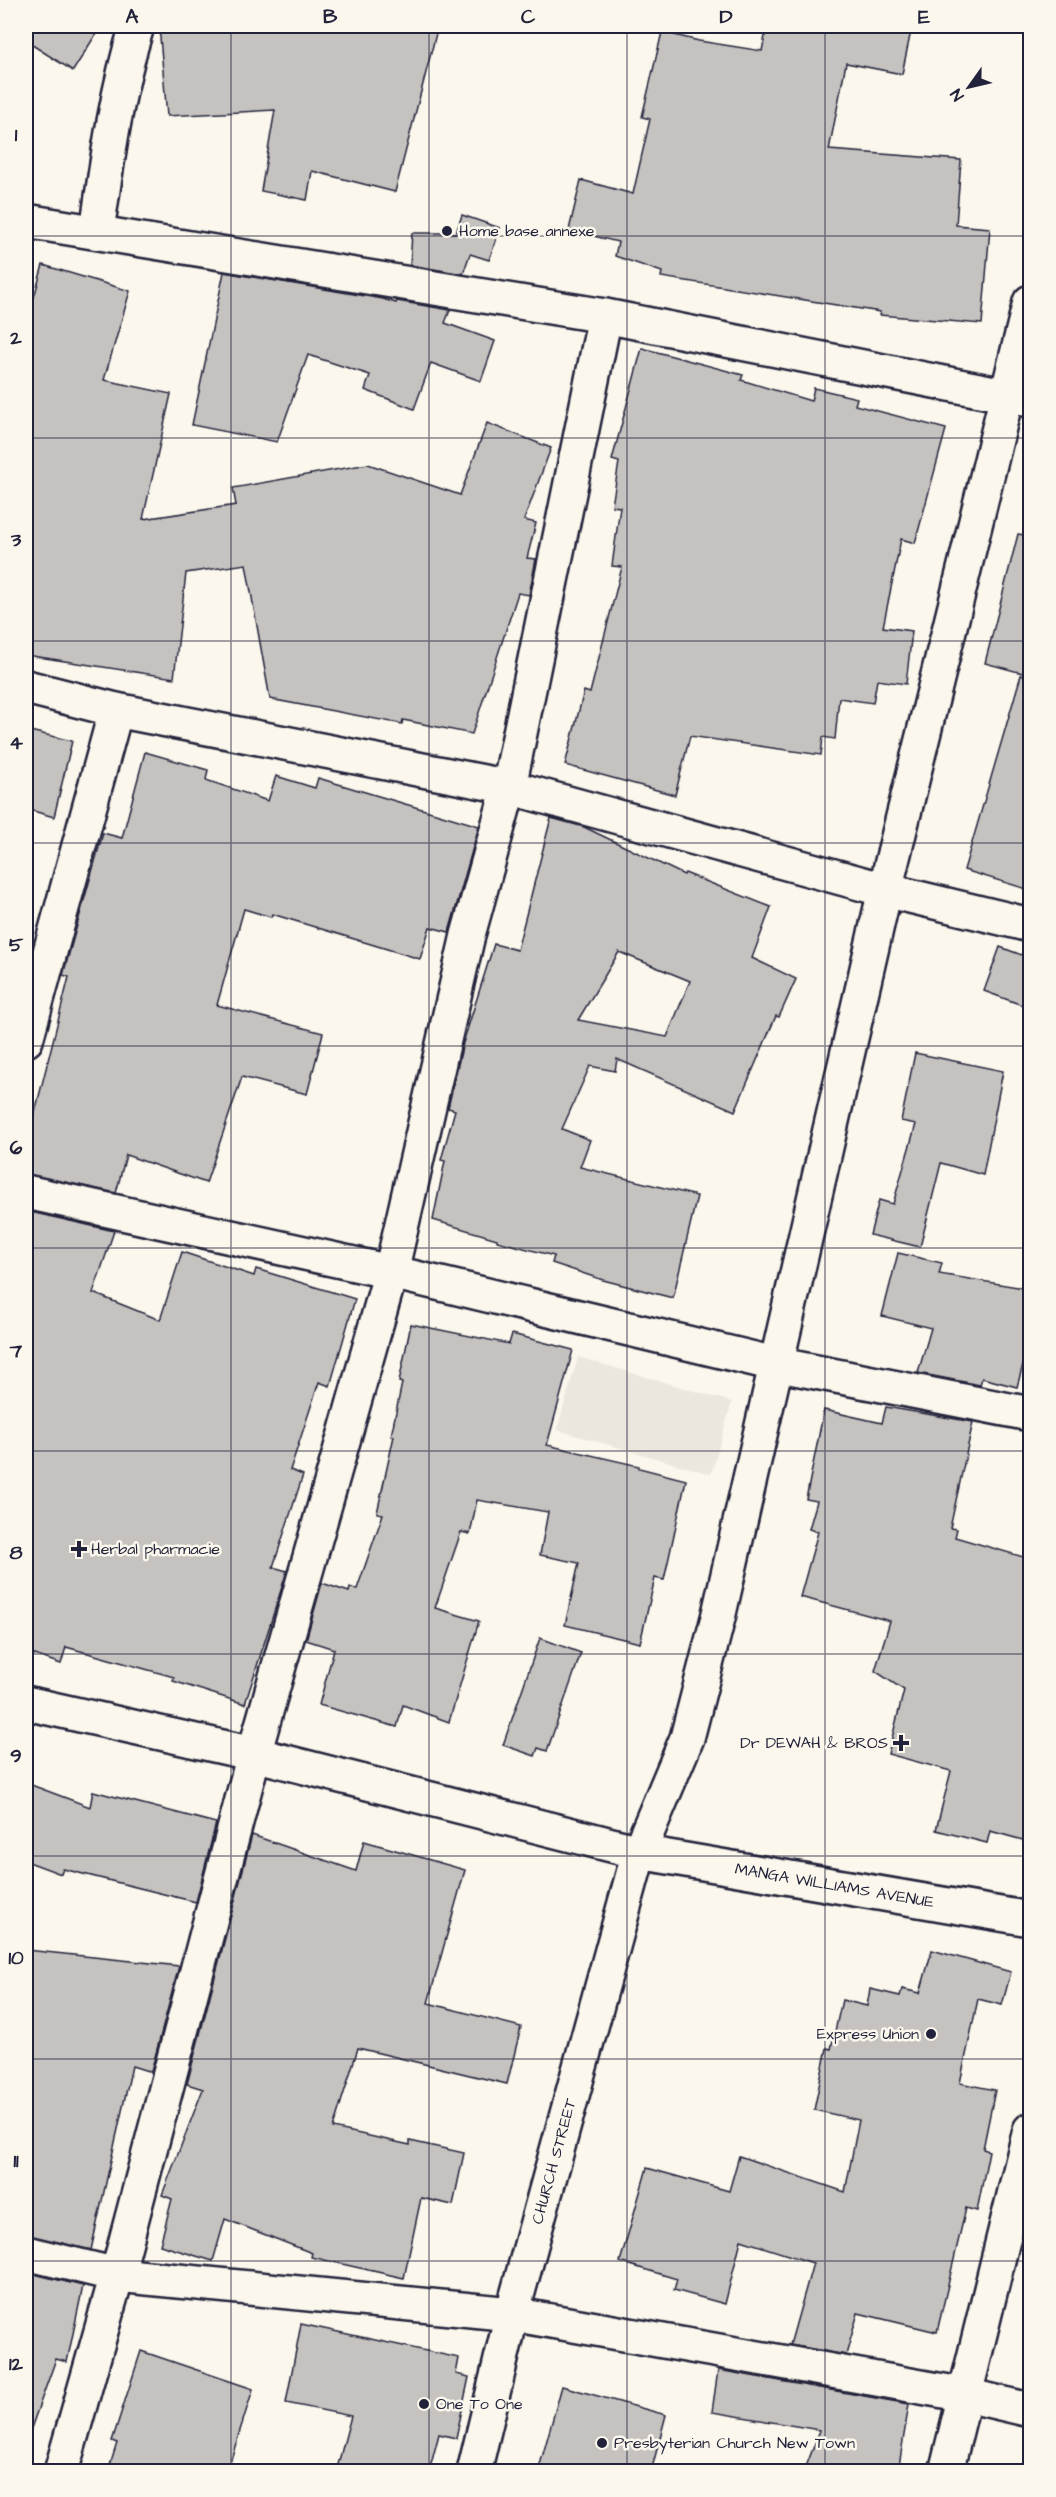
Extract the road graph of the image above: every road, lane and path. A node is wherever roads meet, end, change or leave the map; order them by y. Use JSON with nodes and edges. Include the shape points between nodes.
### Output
{"nodes":[{"id":1,"x":138,"y":26,"type":"edge"},
{"id":2,"x":28,"y":228,"type":"edge"},
{"id":3,"x":97,"y":231,"type":"junction"},
{"id":4,"x":1030,"y":302,"type":"edge"},
{"id":5,"x":605,"y":316,"type":"junction"},
{"id":6,"x":1019,"y":398,"type":"edge"},
{"id":7,"x":26,"y":687,"type":"edge"},
{"id":8,"x":116,"y":710,"type":"junction"},
{"id":9,"x":509,"y":787,"type":"junction"},
{"id":10,"x":885,"y":890,"type":"junction"},
{"id":11,"x":1030,"y":925,"type":"edge"},
{"id":12,"x":26,"y":1040,"type":"edge"},
{"id":13,"x":26,"y":1192,"type":"edge"},
{"id":14,"x":391,"y":1272,"type":"junction"},
{"id":15,"x":775,"y":1364,"type":"junction"},
{"id":16,"x":1030,"y":1414,"type":"edge"},
{"id":17,"x":26,"y":1703,"type":"edge"},
{"id":18,"x":254,"y":1754,"type":"junction"},
{"id":19,"x":639,"y":1852,"type":"junction"},
{"id":20,"x":1030,"y":1919,"type":"edge"},
{"id":21,"x":1030,"y":2130,"type":"edge"},
{"id":22,"x":26,"y":2253,"type":"edge"},
{"id":23,"x":117,"y":2275,"type":"junction"},
{"id":24,"x":512,"y":2314,"type":"junction"},
{"id":25,"x":966,"y":2395,"type":"junction"},
{"id":26,"x":1030,"y":2409,"type":"edge"},
{"id":27,"x":61,"y":2472,"type":"edge"},
{"id":28,"x":474,"y":2472,"type":"edge"},
{"id":29,"x":946,"y":2472,"type":"edge"}],
"edges":[{"from":1,"to":3,"type":"street","via":[[125,65]]},
{"from":2,"to":3,"type":"street"},
{"from":3,"to":5,"type":"street"},
{"from":4,"to":6,"type":"street","name":"CHURCH STREET"},
{"from":5,"to":6,"type":"street"},
{"from":5,"to":9,"type":"street"},
{"from":6,"to":10,"type":"street","name":"CHURCH STREET"},
{"from":7,"to":8,"type":"street"},
{"from":8,"to":9,"type":"street"},
{"from":8,"to":12,"type":"street"},
{"from":9,"to":10,"type":"street"},
{"from":9,"to":14,"type":"street","via":[[468,935]]},
{"from":10,"to":11,"type":"street"},
{"from":10,"to":15,"type":"street","name":"CHURCH STREET"},
{"from":13,"to":14,"type":"street"},
{"from":14,"to":15,"type":"street"},
{"from":14,"to":18,"type":"street"},
{"from":15,"to":16,"type":"street"},
{"from":15,"to":19,"type":"street","name":"CHURCH STREET","via":[[687,1737]]},
{"from":17,"to":18,"type":"street","name":"MANGA WILLIAMS AVENUE"},
{"from":18,"to":19,"type":"street","name":"MANGA WILLIAMS AVENUE"},
{"from":18,"to":23,"type":"street"},
{"from":19,"to":20,"type":"street","name":"MANGA WILLIAMS AVENUE"},
{"from":19,"to":24,"type":"street","name":"CHURCH STREET"},
{"from":21,"to":25,"type":"street"},
{"from":22,"to":23,"type":"street"},
{"from":23,"to":24,"type":"street"},
{"from":23,"to":27,"type":"street"},
{"from":24,"to":25,"type":"street"},
{"from":24,"to":28,"type":"street","name":"CHURCH STREET"},
{"from":25,"to":26,"type":"street"},
{"from":25,"to":29,"type":"street"}]}
